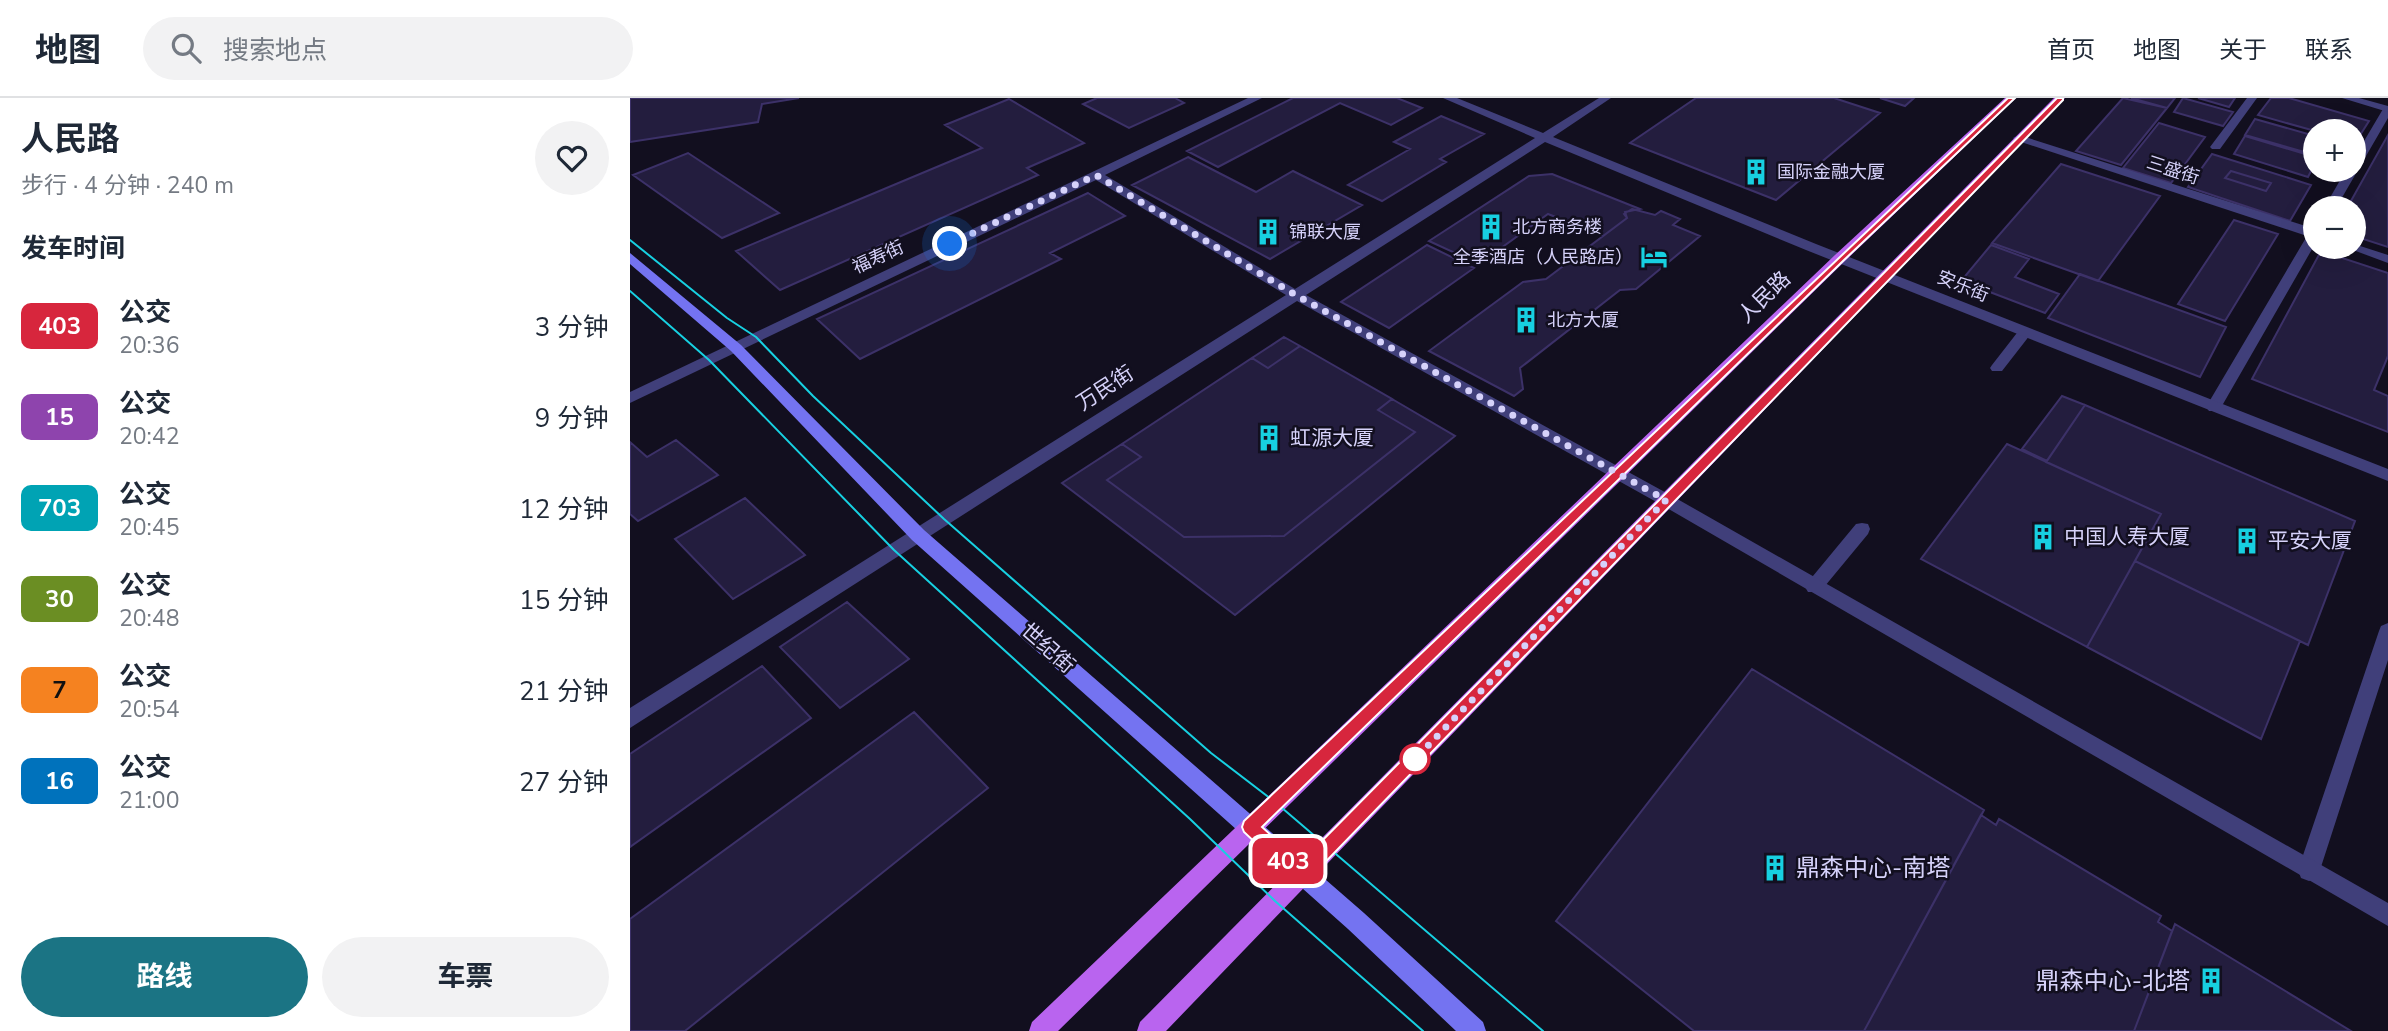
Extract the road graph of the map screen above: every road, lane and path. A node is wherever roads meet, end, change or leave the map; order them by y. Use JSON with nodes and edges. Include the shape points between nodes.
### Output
{"nodes":[{"id":1,"x":1257,"y":98,"type":"edge"},
{"id":2,"x":1448,"y":98,"type":"edge"},
{"id":3,"x":1606,"y":98,"type":"edge"},
{"id":4,"x":2011,"y":98,"type":"edge"},
{"id":5,"x":2060,"y":98,"type":"edge"},
{"id":6,"x":2252,"y":98,"type":"edge"},
{"id":7,"x":2347,"y":98,"type":"edge"},
{"id":8,"x":2388,"y":109,"type":"edge"},
{"id":9,"x":1544,"y":137,"type":"junction"},
{"id":10,"x":2019,"y":138,"type":"junction"},
{"id":11,"x":2366,"y":147,"type":"edge"},
{"id":12,"x":2216,"y":148,"type":"dead end"},
{"id":13,"x":1096,"y":175,"type":"junction"},
{"id":14,"x":2303,"y":230,"type":"edge"},
{"id":15,"x":2366,"y":252,"type":"edge"},
{"id":16,"x":2303,"y":255,"type":"edge"},
{"id":17,"x":630,"y":257,"type":"edge"},
{"id":18,"x":1840,"y":258,"type":"junction"},
{"id":19,"x":2388,"y":259,"type":"edge"},
{"id":20,"x":1885,"y":276,"type":"junction"},
{"id":21,"x":1294,"y":294,"type":"junction"},
{"id":22,"x":2025,"y":332,"type":"junction"},
{"id":23,"x":736,"y":348,"type":"junction"},
{"id":24,"x":1997,"y":368,"type":"dead end"},
{"id":25,"x":630,"y":398,"type":"edge"},
{"id":26,"x":2214,"y":407,"type":"junction"},
{"id":27,"x":1617,"y":473,"type":"junction"},
{"id":28,"x":2388,"y":475,"type":"edge"},
{"id":29,"x":1666,"y":500,"type":"junction"},
{"id":30,"x":1862,"y":530,"type":"dead end"},
{"id":31,"x":918,"y":535,"type":"junction"},
{"id":32,"x":1814,"y":587,"type":"junction"},
{"id":33,"x":2388,"y":631,"type":"edge"},
{"id":34,"x":630,"y":719,"type":"edge"},
{"id":35,"x":1250,"y":827,"type":"junction"},
{"id":36,"x":2309,"y":870,"type":"junction"},
{"id":37,"x":1301,"y":874,"type":"junction"},
{"id":38,"x":2388,"y":915,"type":"edge"},
{"id":39,"x":1041,"y":1031,"type":"edge"},
{"id":40,"x":1149,"y":1031,"type":"edge"},
{"id":41,"x":1474,"y":1031,"type":"edge"}],
"edges":[{"from":1,"to":13,"type":"street","name":"福寿街"},
{"from":2,"to":9,"type":"street","name":"安乐街"},
{"from":3,"to":9,"type":"street","name":"万民街"},
{"from":4,"to":18,"type":"main road","name":"人民路"},
{"from":5,"to":10,"type":"main road"},
{"from":6,"to":12,"type":"street"},
{"from":7,"to":8,"type":"street"},
{"from":8,"to":11,"type":"street"},
{"from":9,"to":18,"type":"street","name":"安乐街"},
{"from":9,"to":21,"type":"street","name":"万民街"},
{"from":10,"to":14,"type":"street","name":"三盛街"},
{"from":10,"to":20,"type":"main road"},
{"from":13,"to":21,"type":"street"},
{"from":13,"to":23,"type":"street","name":"福寿街"},
{"from":15,"to":19,"type":"street"},
{"from":16,"to":26,"type":"street"},
{"from":17,"to":23,"type":"main road","name":"世纪街"},
{"from":18,"to":20,"type":"street","name":"安乐街"},
{"from":18,"to":27,"type":"main road","name":"人民路"},
{"from":20,"to":22,"type":"street","name":"安乐街"},
{"from":20,"to":29,"type":"main road"},
{"from":21,"to":27,"type":"street"},
{"from":21,"to":31,"type":"street","name":"万民街"},
{"from":22,"to":24,"type":"street"},
{"from":22,"to":26,"type":"street","name":"安乐街"},
{"from":23,"to":25,"type":"street","name":"福寿街"},
{"from":23,"to":31,"type":"main road","name":"世纪街"},
{"from":26,"to":28,"type":"street","name":"安乐街"},
{"from":27,"to":29,"type":"street"},
{"from":27,"to":35,"type":"main road","name":"人民路"},
{"from":29,"to":32,"type":"street"},
{"from":29,"to":37,"type":"main road"},
{"from":30,"to":32,"type":"street"},
{"from":31,"to":34,"type":"street","name":"万民街"},
{"from":31,"to":35,"type":"main road","name":"世纪街"},
{"from":32,"to":36,"type":"street"},
{"from":33,"to":36,"type":"street"},
{"from":35,"to":37,"type":"main road","name":"世纪街"},
{"from":35,"to":39,"type":"main road","name":"人民路"},
{"from":36,"to":38,"type":"street"},
{"from":37,"to":40,"type":"main road"},
{"from":37,"to":41,"type":"main road","name":"世纪街"}]}
